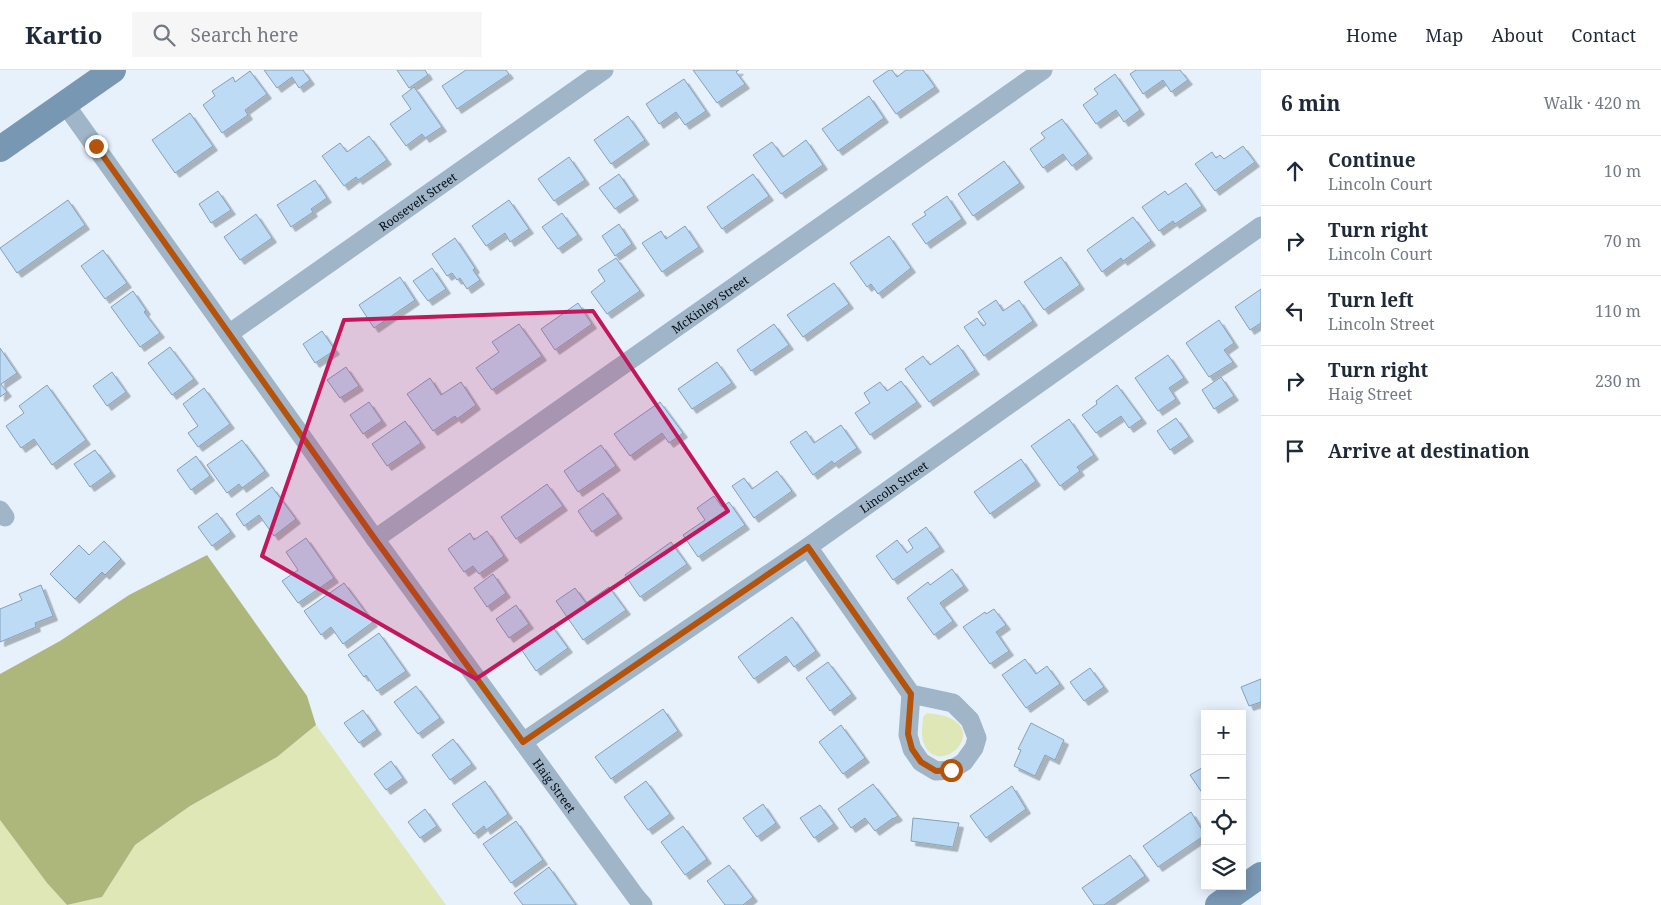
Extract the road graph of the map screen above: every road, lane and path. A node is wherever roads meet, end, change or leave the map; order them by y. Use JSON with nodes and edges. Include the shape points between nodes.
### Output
{"nodes":[{"id":1,"x":113,"y":70,"type":"edge"},
{"id":2,"x":604,"y":70,"type":"edge"},
{"id":3,"x":1044,"y":70,"type":"edge"},
{"id":4,"x":65,"y":104,"type":"junction"},
{"id":5,"x":0,"y":149,"type":"edge"},
{"id":6,"x":1261,"y":226,"type":"edge"},
{"id":7,"x":230,"y":333,"type":"junction"},
{"id":8,"x":375,"y":539,"type":"junction"},
{"id":9,"x":808,"y":547,"type":"junction"},
{"id":10,"x":911,"y":694,"type":"dead end"},
{"id":11,"x":523,"y":742,"type":"junction"},
{"id":12,"x":1261,"y":875,"type":"edge"},
{"id":13,"x":1228,"y":902,"type":"edge"},
{"id":14,"x":644,"y":905,"type":"edge"}],
"edges":[{"from":1,"to":4,"type":"street"},
{"from":2,"to":7,"type":"street","name":"Roosevelt Street"},
{"from":3,"to":8,"type":"street","name":"McKinley Street"},
{"from":4,"to":5,"type":"street"},
{"from":4,"to":7,"type":"street","name":"Haig Street"},
{"from":6,"to":9,"type":"street","name":"Lincoln Street"},
{"from":7,"to":8,"type":"street","name":"Haig Street"},
{"from":8,"to":11,"type":"street","name":"Haig Street"},
{"from":9,"to":10,"type":"street"},
{"from":9,"to":11,"type":"street","name":"Lincoln Street"},
{"from":11,"to":14,"type":"street","name":"Haig Street"},
{"from":12,"to":13,"type":"street"}]}
